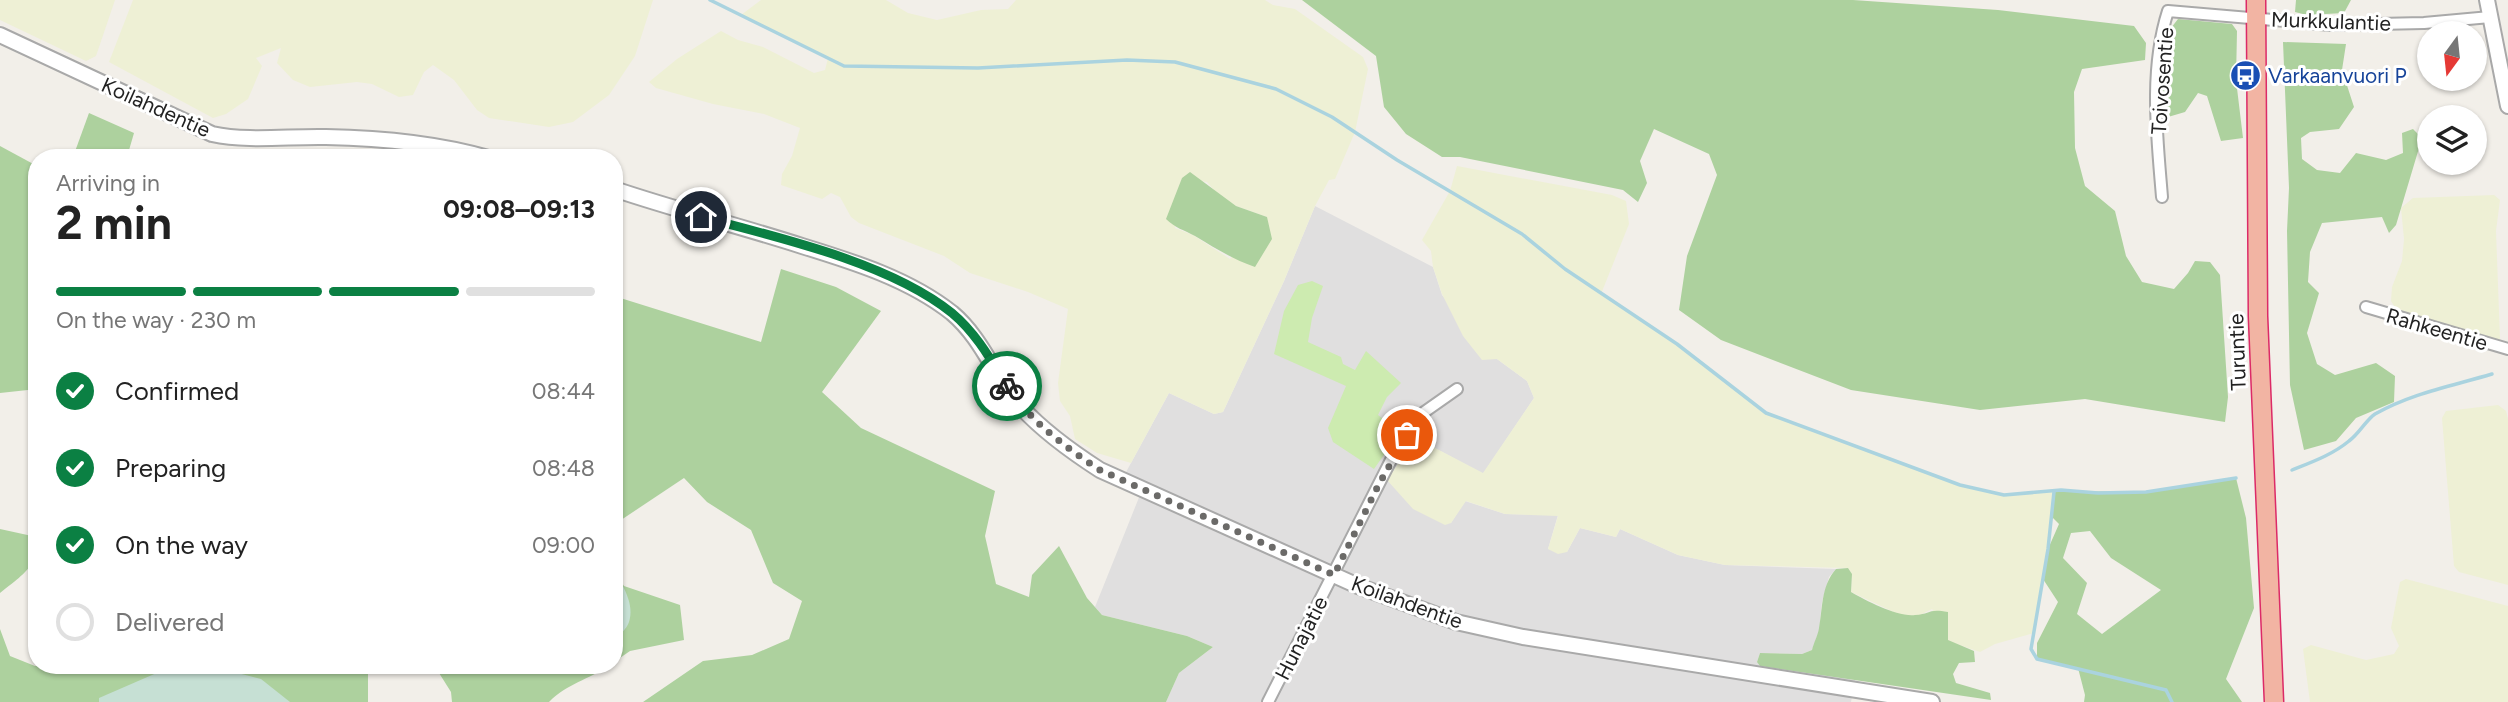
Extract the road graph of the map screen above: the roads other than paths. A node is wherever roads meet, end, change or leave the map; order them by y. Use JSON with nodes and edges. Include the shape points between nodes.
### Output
{"nodes":[{"id":1,"x":2487,"y":0,"type":"edge"},
{"id":2,"x":2256,"y":9,"type":"edge"},
{"id":3,"x":2490,"y":17,"type":"junction"},
{"id":4,"x":0,"y":35,"type":"edge"},
{"id":5,"x":2508,"y":106,"type":"edge"},
{"id":6,"x":458,"y":149,"type":"edge"},
{"id":7,"x":623,"y":192,"type":"edge"},
{"id":8,"x":2162,"y":197,"type":"dead end"},
{"id":9,"x":2366,"y":307,"type":"dead end"},
{"id":10,"x":2508,"y":349,"type":"edge"},
{"id":11,"x":1457,"y":389,"type":"dead end"},
{"id":12,"x":1334,"y":575,"type":"junction"},
{"id":13,"x":1268,"y":702,"type":"edge"},
{"id":14,"x":1932,"y":702,"type":"edge"},
{"id":15,"x":2274,"y":702,"type":"edge"}],
"edges":[{"from":1,"to":3,"type":"street"},
{"from":2,"to":3,"type":"street","name":"Murkkulantie","via":[[2331,25]]},
{"from":2,"to":8,"type":"street","name":"Toivosentie","via":[[2168,11],[2161,33],[2155,114]]},
{"from":2,"to":15,"type":"highway","name":"Turuntie","via":[[2258,316]]},
{"from":3,"to":5,"type":"street"},
{"from":4,"to":6,"type":"street","name":"Koilahdentie","via":[[212,134],[393,141]]},
{"from":7,"to":12,"type":"street","name":"Koilahdentie","via":[[892,277],[952,313],[980,343],[1020,406],[1069,450],[1100,470]]},
{"from":9,"to":10,"type":"street","name":"Rahkeentie"},
{"from":11,"to":12,"type":"street","name":"Hunajatie","via":[[1417,420],[1391,460]]},
{"from":12,"to":13,"type":"street","name":"Hunajatie"},
{"from":12,"to":14,"type":"street","name":"Koilahdentie","via":[[1456,622],[1523,637]]}]}
